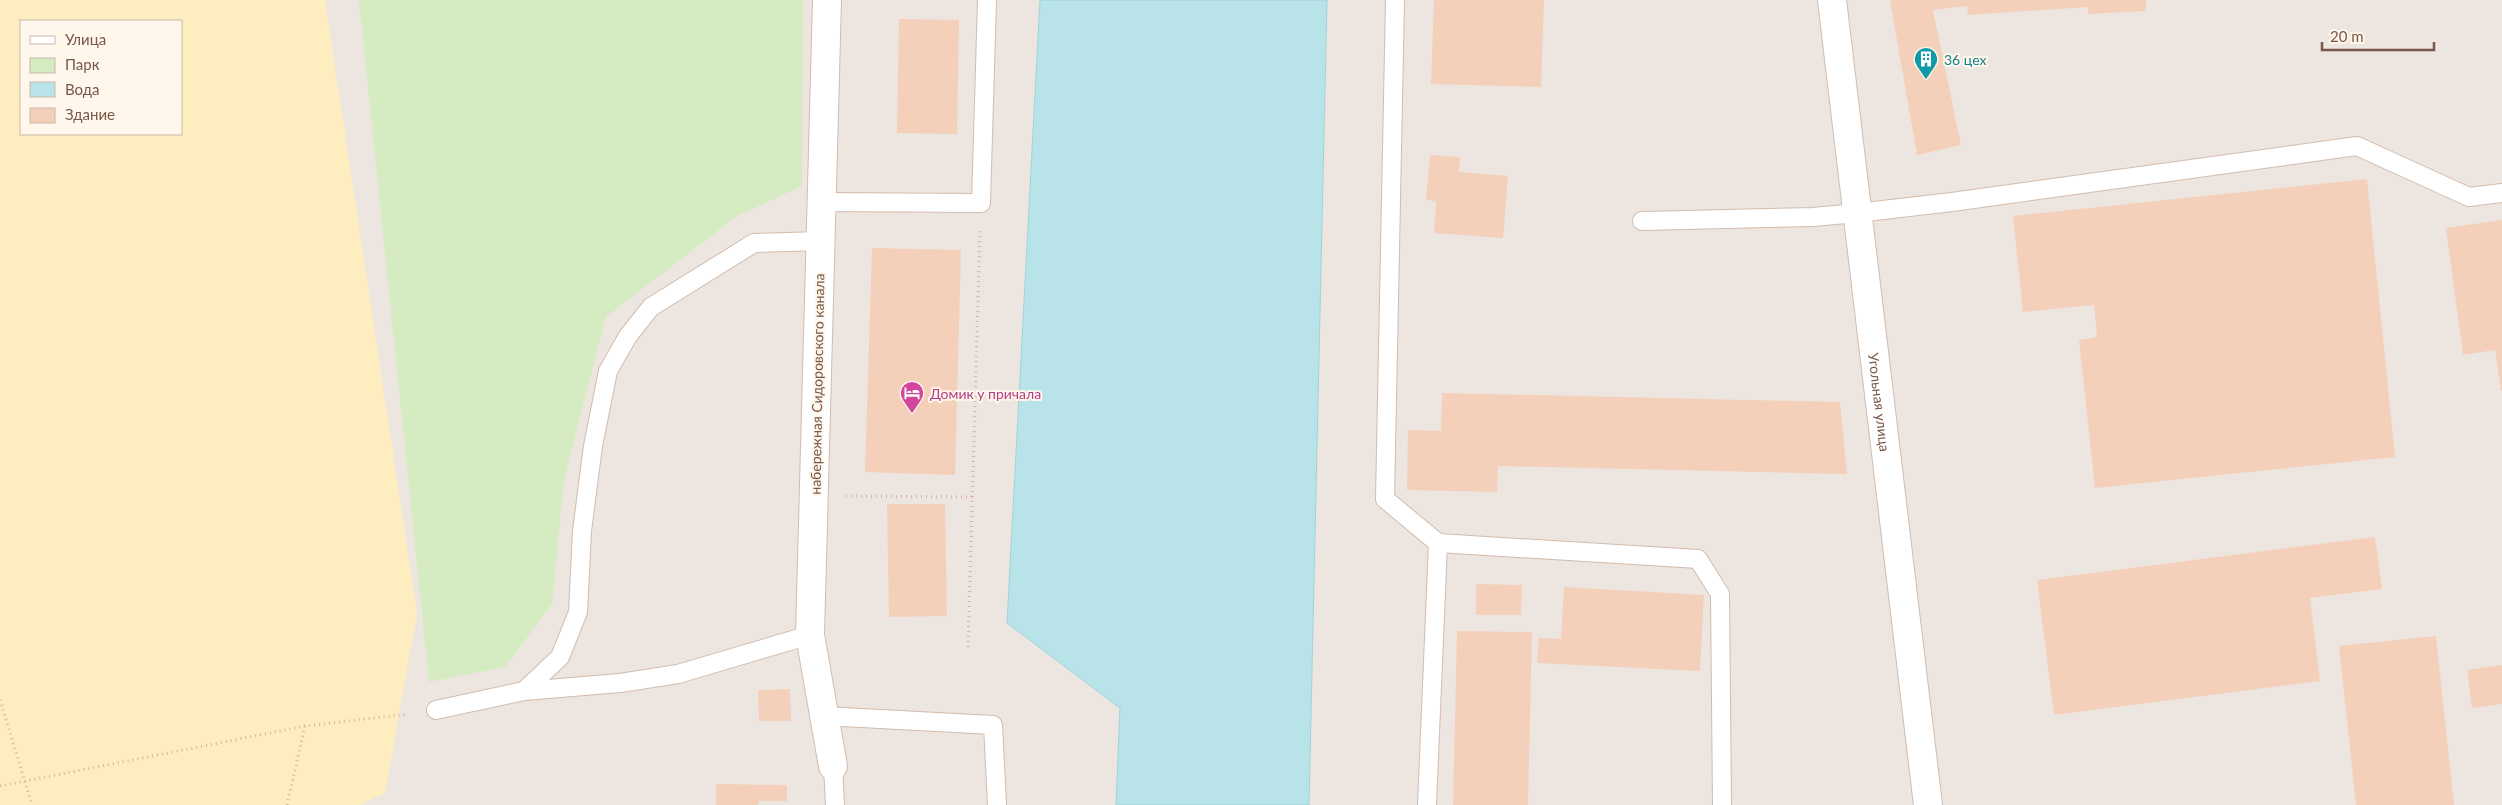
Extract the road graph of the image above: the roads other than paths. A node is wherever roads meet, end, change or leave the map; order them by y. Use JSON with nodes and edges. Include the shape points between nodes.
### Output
{"nodes":[{"id":1,"x":827,"y":0,"type":"edge"},
{"id":2,"x":987,"y":0,"type":"edge"},
{"id":3,"x":1395,"y":0,"type":"edge"},
{"id":4,"x":1832,"y":0,"type":"edge"},
{"id":5,"x":2502,"y":193,"type":"edge"},
{"id":6,"x":821,"y":202,"type":"junction"},
{"id":7,"x":1857,"y":213,"type":"junction"},
{"id":8,"x":1642,"y":221,"type":"dead end"},
{"id":9,"x":821,"y":241,"type":"junction"},
{"id":10,"x":1438,"y":543,"type":"junction"},
{"id":11,"x":810,"y":635,"type":"junction"},
{"id":12,"x":524,"y":691,"type":"junction"},
{"id":13,"x":436,"y":710,"type":"road end"},
{"id":14,"x":824,"y":716,"type":"junction"},
{"id":15,"x":832,"y":766,"type":"joint"},
{"id":16,"x":836,"y":805,"type":"edge"},
{"id":17,"x":997,"y":805,"type":"edge"},
{"id":18,"x":1427,"y":805,"type":"edge"},
{"id":19,"x":1722,"y":805,"type":"edge"},
{"id":20,"x":1928,"y":805,"type":"edge"}],
"edges":[{"from":1,"to":6,"type":"street","name":"набережная Сидоровского канала"},
{"from":2,"to":6,"type":"lane","via":[[981,203]]},
{"from":3,"to":10,"type":"lane","via":[[1386,499]]},
{"from":4,"to":7,"type":"street","name":"Угольная улица"},
{"from":5,"to":7,"type":"lane","via":[[2469,197],[2356,146]]},
{"from":6,"to":9,"type":"street","name":"набережная Сидоровского канала"},
{"from":7,"to":8,"type":"lane"},
{"from":7,"to":20,"type":"street","name":"Угольная улица"},
{"from":9,"to":11,"type":"street","name":"набережная Сидоровского канала"},
{"from":9,"to":12,"type":"lane","via":[[754,243],[651,307],[628,336],[608,371],[593,446],[582,531],[578,612],[560,658]]},
{"from":10,"to":18,"type":"lane"},
{"from":10,"to":19,"type":"lane","via":[[1698,559],[1720,594]]},
{"from":11,"to":12,"type":"lane","via":[[678,674],[620,683]]},
{"from":11,"to":14,"type":"street","name":"набережная Сидоровского канала"},
{"from":12,"to":13,"type":"lane"},
{"from":14,"to":15,"type":"street","name":"набережная Сидоровского канала"},
{"from":14,"to":17,"type":"lane","via":[[993,725]]},
{"from":15,"to":16,"type":"lane"}]}
